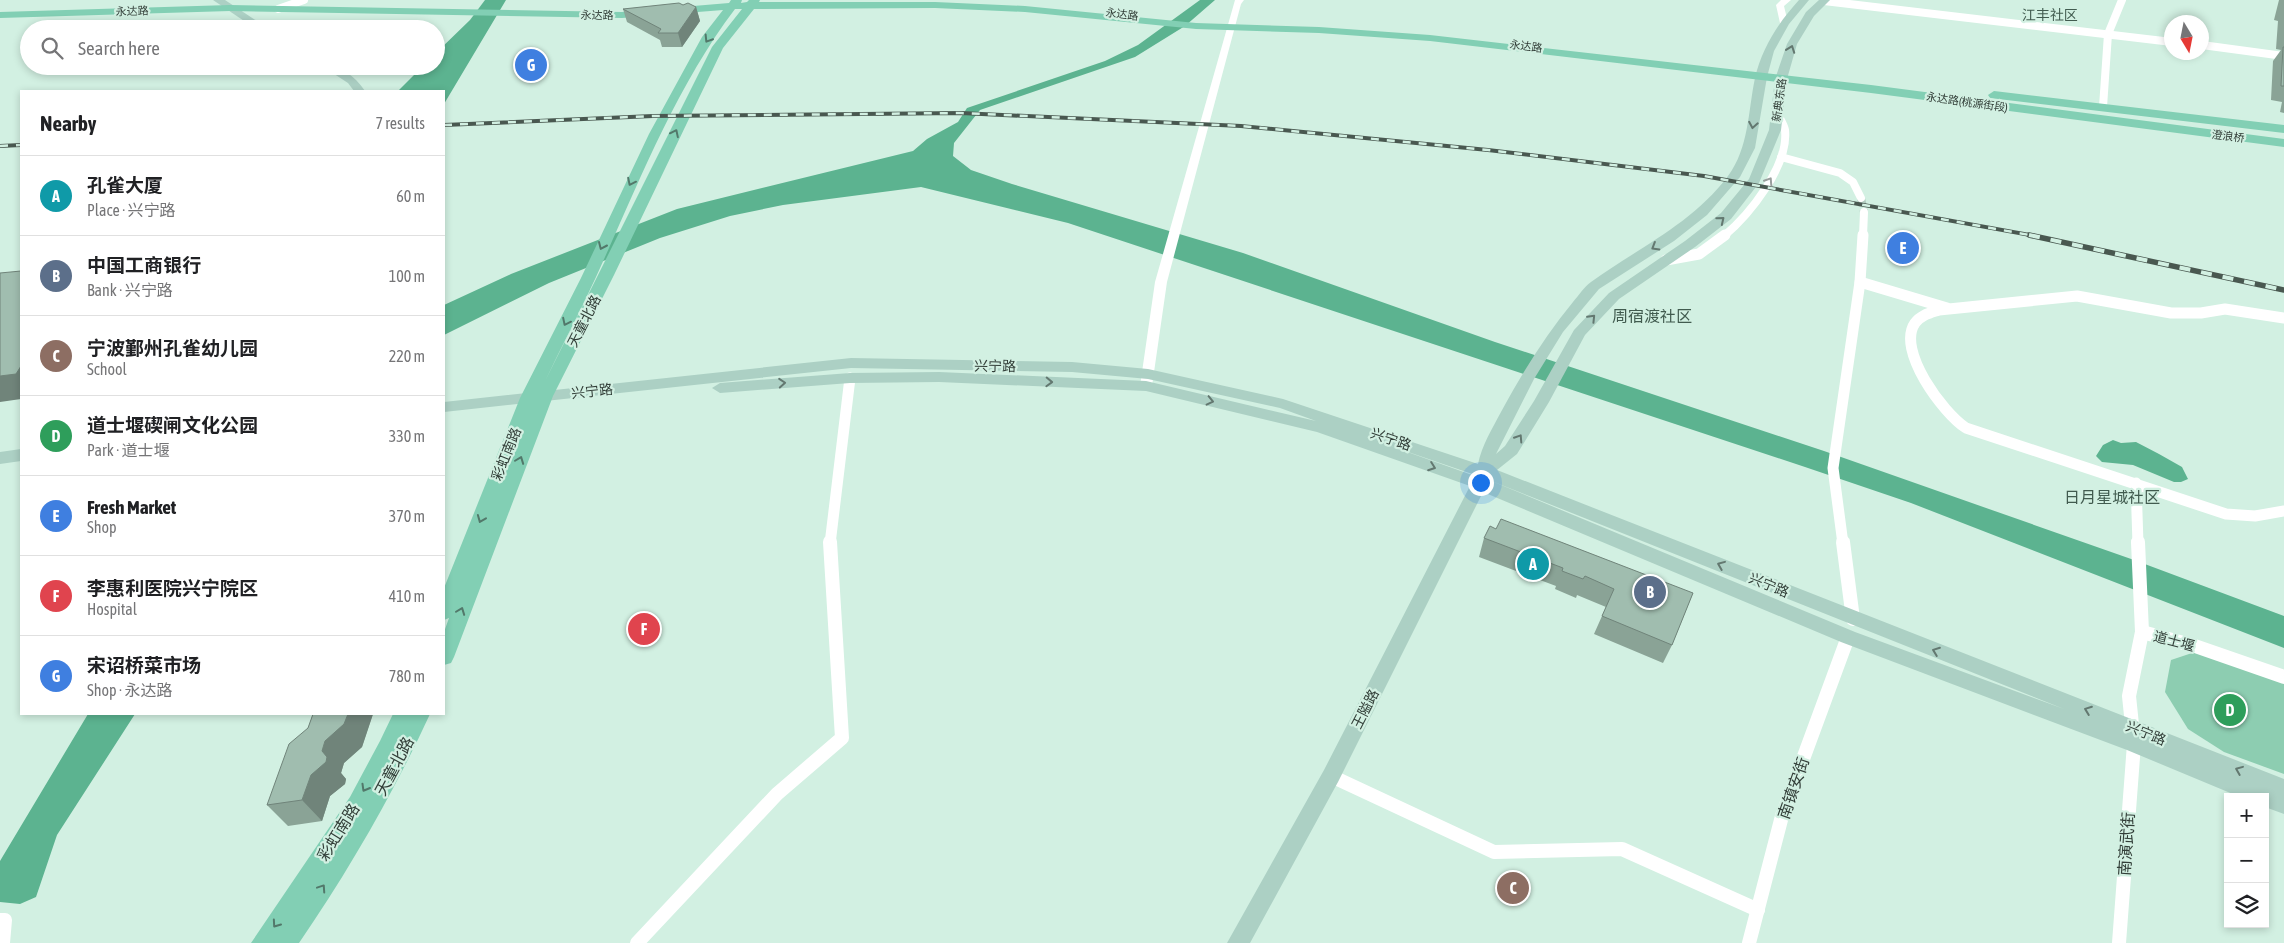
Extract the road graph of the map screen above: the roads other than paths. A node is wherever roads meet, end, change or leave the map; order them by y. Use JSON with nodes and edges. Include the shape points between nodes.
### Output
{"nodes":[{"id":1,"x":304,"y":0,"type":"edge"},
{"id":2,"x":1240,"y":0,"type":"edge"},
{"id":3,"x":1787,"y":0,"type":"edge"},
{"id":4,"x":1804,"y":0,"type":"edge"},
{"id":5,"x":1825,"y":0,"type":"edge"},
{"id":6,"x":2122,"y":0,"type":"edge"},
{"id":7,"x":735,"y":2,"type":"edge"},
{"id":8,"x":753,"y":2,"type":"edge"},
{"id":9,"x":224,"y":4,"type":"edge"},
{"id":10,"x":283,"y":8,"type":"junction"},
{"id":11,"x":0,"y":14,"type":"edge"},
{"id":12,"x":250,"y":20,"type":"edge"},
{"id":13,"x":1784,"y":23,"type":"junction"},
{"id":14,"x":1230,"y":26,"type":"junction"},
{"id":15,"x":2108,"y":34,"type":"junction"},
{"id":16,"x":2164,"y":41,"type":"edge"},
{"id":17,"x":2209,"y":46,"type":"edge"},
{"id":18,"x":2284,"y":56,"type":"edge"},
{"id":19,"x":1762,"y":74,"type":"junction"},
{"id":20,"x":342,"y":75,"type":"edge"},
{"id":21,"x":1782,"y":76,"type":"junction"},
{"id":22,"x":1919,"y":89,"type":"junction"},
{"id":23,"x":358,"y":90,"type":"edge"},
{"id":24,"x":1957,"y":101,"type":"junction"},
{"id":25,"x":2103,"y":107,"type":"junction"},
{"id":26,"x":1777,"y":112,"type":"junction"},
{"id":27,"x":1204,"y":124,"type":"joint"},
{"id":28,"x":2174,"y":126,"type":"junction"},
{"id":29,"x":2284,"y":129,"type":"edge"},
{"id":30,"x":2284,"y":135,"type":"edge"},
{"id":31,"x":2284,"y":143,"type":"edge"},
{"id":32,"x":2284,"y":151,"type":"edge"},
{"id":33,"x":1781,"y":157,"type":"junction"},
{"id":34,"x":1861,"y":198,"type":"tunnel mouth"},
{"id":35,"x":1864,"y":212,"type":"tunnel mouth"},
{"id":36,"x":1174,"y":233,"type":"joint"},
{"id":37,"x":1666,"y":260,"type":"junction"},
{"id":38,"x":1860,"y":282,"type":"junction"},
{"id":39,"x":1949,"y":308,"type":"junction"},
{"id":40,"x":2284,"y":318,"type":"edge"},
{"id":41,"x":850,"y":378,"type":"junction"},
{"id":42,"x":1147,"y":380,"type":"junction"},
{"id":43,"x":534,"y":402,"type":"junction"},
{"id":44,"x":445,"y":407,"type":"edge"},
{"id":45,"x":445,"y":417,"type":"edge"},
{"id":46,"x":20,"y":456,"type":"edge"},
{"id":47,"x":0,"y":458,"type":"edge"},
{"id":48,"x":20,"y":464,"type":"edge"},
{"id":49,"x":0,"y":466,"type":"edge"},
{"id":50,"x":1481,"y":478,"type":"junction"},
{"id":51,"x":2136,"y":484,"type":"junction"},
{"id":52,"x":2284,"y":512,"type":"edge"},
{"id":53,"x":445,"y":610,"type":"edge"},
{"id":54,"x":1853,"y":619,"type":"junction"},
{"id":55,"x":2142,"y":632,"type":"junction"},
{"id":56,"x":1848,"y":637,"type":"junction"},
{"id":57,"x":445,"y":654,"type":"edge"},
{"id":58,"x":2284,"y":677,"type":"edge"},
{"id":59,"x":403,"y":715,"type":"edge"},
{"id":60,"x":420,"y":715,"type":"edge"},
{"id":61,"x":2133,"y":736,"type":"junction"},
{"id":62,"x":1331,"y":776,"type":"junction"},
{"id":63,"x":2284,"y":788,"type":"edge"},
{"id":64,"x":2255,"y":793,"type":"edge"},
{"id":65,"x":2269,"y":799,"type":"edge"},
{"id":66,"x":2284,"y":805,"type":"edge"},
{"id":67,"x":1758,"y":910,"type":"junction"},
{"id":68,"x":0,"y":920,"type":"edge"},
{"id":69,"x":3,"y":943,"type":"edge"},
{"id":70,"x":263,"y":943,"type":"edge"},
{"id":71,"x":285,"y":943,"type":"edge"},
{"id":72,"x":637,"y":943,"type":"edge"},
{"id":73,"x":1238,"y":943,"type":"edge"},
{"id":74,"x":1750,"y":943,"type":"edge"},
{"id":75,"x":2119,"y":943,"type":"edge"}],
"edges":[{"from":1,"to":10,"type":"street"},
{"from":2,"to":14,"type":"street"},
{"from":3,"to":13,"type":"street","via":[[1780,5]]},
{"from":4,"to":13,"type":"main road","name":"新典东路"},
{"from":5,"to":15,"type":"street"},
{"from":21,"to":5,"type":"main road","name":"新典东路","one_way":true,"via":[[1792,44],[1810,14]]},
{"from":6,"to":15,"type":"street"},
{"from":7,"to":8,"type":"main road","name":"永达路"},
{"from":7,"to":10,"type":"main road","name":"永达路","via":[[622,15],[457,9]]},
{"from":7,"to":43,"type":"main road","name":"天童北路","one_way":true,"via":[[708,37],[655,134],[616,214]]},
{"from":8,"to":14,"type":"main road","name":"永达路","via":[[1025,8]]},
{"from":43,"to":8,"type":"main road","name":"天童北路","one_way":true,"via":[[612,264],[718,47]]},
{"from":9,"to":10,"type":"main road","name":"永达路"},
{"from":9,"to":11,"type":"main road","name":"永达路"},
{"from":9,"to":12,"type":"main road"},
{"from":13,"to":19,"type":"main road","name":"新典东路","via":[[1769,51]]},
{"from":14,"to":19,"type":"main road","name":"永达路","via":[[1403,36]]},
{"from":14,"to":27,"type":"street"},
{"from":15,"to":16,"type":"street"},
{"from":15,"to":25,"type":"street"},
{"from":17,"to":18,"type":"street"},
{"from":19,"to":21,"type":"main road","name":"永达路(桃源街段)"},
{"from":19,"to":50,"type":"main road","name":"新典东路","one_way":true,"via":[[1748,148],[1734,177],[1702,212],[1669,238],[1594,286],[1558,329],[1526,379],[1489,450]]},
{"from":20,"to":23,"type":"main road"},
{"from":21,"to":22,"type":"main road","name":"永达路(桃源街段)"},
{"from":21,"to":24,"type":"main road","name":"永达路(桃源街段)"},
{"from":21,"to":26,"type":"main road","name":"新典东路"},
{"from":22,"to":25,"type":"main road"},
{"from":22,"to":28,"type":"main road","name":"永达路(桃源街段)"},
{"from":24,"to":28,"type":"main road","name":"永达路(桃源街段)"},
{"from":24,"to":32,"type":"main road","via":[[2049,123]]},
{"from":25,"to":29,"type":"main road"},
{"from":26,"to":33,"type":"street","via":[[1785,129]]},
{"from":37,"to":26,"type":"main road","name":"新典东路","one_way":true,"via":[[1726,216],[1755,180],[1775,130]]},
{"from":27,"to":36,"type":"street"},
{"from":28,"to":30,"type":"main road","name":"澄浪桥"},
{"from":28,"to":31,"type":"main road","name":"澄浪桥"},
{"from":33,"to":34,"type":"street","via":[[1840,173],[1853,182]]},
{"from":37,"to":33,"type":"street","one_way":true,"via":[[1689,258],[1704,252],[1727,235],[1771,178]]},
{"from":35,"to":38,"type":"street"},
{"from":36,"to":42,"type":"street","via":[[1161,282]]},
{"from":50,"to":37,"type":"main road","name":"新典东路","one_way":true,"via":[[1511,450],[1579,333],[1614,296]]},
{"from":38,"to":39,"type":"street"},
{"from":38,"to":54,"type":"street","via":[[1833,468]]},
{"from":39,"to":40,"type":"street","via":[[2076,296],[2171,313],[2225,309]]},
{"from":39,"to":51,"type":"street","via":[[1920,319],[1912,334],[1913,349],[1931,393],[1954,421],[1982,434]]},
{"from":41,"to":42,"type":"main road","name":"兴宁路","one_way":true},
{"from":43,"to":41,"type":"main road","name":"兴宁路","one_way":true},
{"from":41,"to":72,"type":"street","via":[[829,549],[842,738],[777,794]]},
{"from":42,"to":43,"type":"main road","name":"兴宁路","via":[[1072,368],[851,364]]},
{"from":42,"to":50,"type":"main road","name":"兴宁路","via":[[1320,427]]},
{"from":43,"to":44,"type":"main road","name":"兴宁路"},
{"from":43,"to":45,"type":"main road","name":"兴宁路"},
{"from":43,"to":53,"type":"main road","name":"彩虹南路","one_way":true},
{"from":57,"to":43,"type":"main road","name":"天童北路","one_way":true},
{"from":46,"to":47,"type":"main road"},
{"from":48,"to":49,"type":"main road"},
{"from":54,"to":50,"type":"main road","name":"兴宁路","one_way":true,"via":[[1634,530]]},
{"from":50,"to":56,"type":"main road","name":"兴宁路"},
{"from":50,"to":62,"type":"main road","name":"王隘路"},
{"from":51,"to":52,"type":"street","via":[[2240,517]]},
{"from":51,"to":55,"type":"street"},
{"from":61,"to":54,"type":"main road","name":"兴宁路","one_way":true},
{"from":55,"to":58,"type":"street","name":"道士堰","via":[[2196,646]]},
{"from":55,"to":61,"type":"street","name":"道士堰","via":[[2129,696]]},
{"from":56,"to":61,"type":"main road","name":"兴宁路"},
{"from":56,"to":67,"type":"street","name":"南镇安街","via":[[1782,816]]},
{"from":59,"to":70,"type":"main road","name":"彩虹南路","one_way":true,"via":[[386,753],[333,842]]},
{"from":71,"to":60,"type":"main road","name":"天童北路","one_way":true,"via":[[351,846],[404,751]]},
{"from":63,"to":61,"type":"main road","name":"兴宁路","one_way":true},
{"from":61,"to":64,"type":"main road","name":"兴宁路"},
{"from":61,"to":75,"type":"street","name":"南演武街"},
{"from":62,"to":67,"type":"street","via":[[1494,852],[1622,849]]},
{"from":62,"to":73,"type":"main road","name":"王隘路"},
{"from":65,"to":66,"type":"main road","name":"兴宁路"},
{"from":67,"to":74,"type":"street","name":"南镇安街"},
{"from":68,"to":69,"type":"street","via":[[5,920]]}]}
